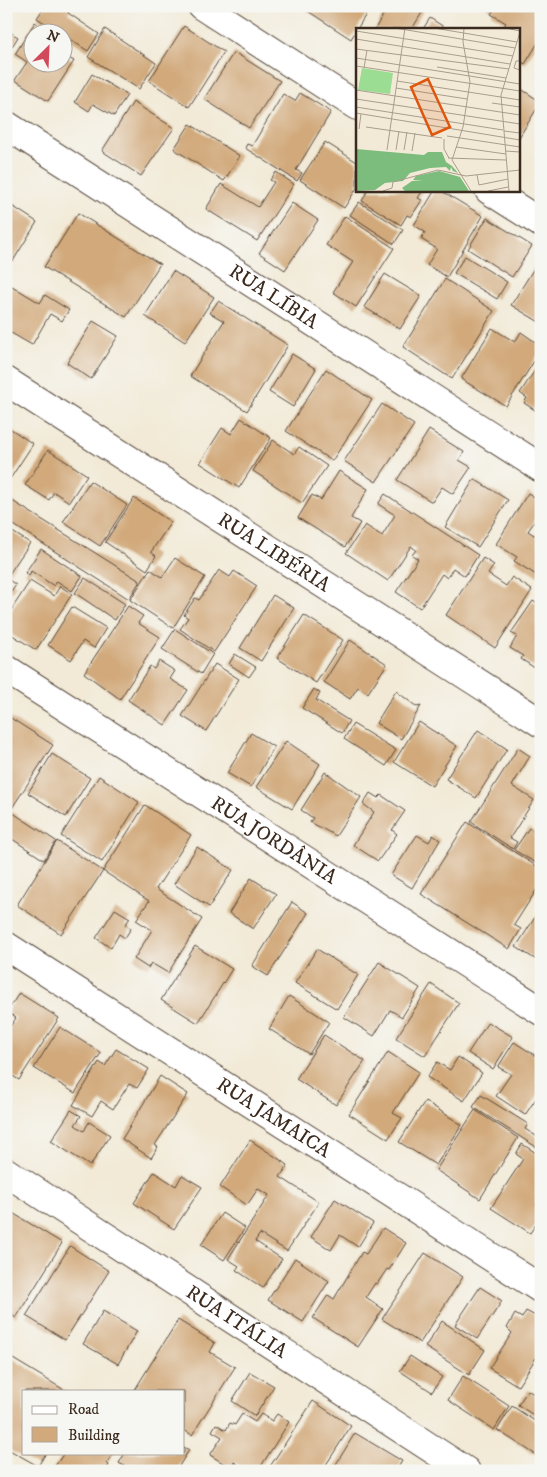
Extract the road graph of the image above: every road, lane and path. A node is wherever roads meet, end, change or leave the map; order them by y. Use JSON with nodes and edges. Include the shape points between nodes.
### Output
{"nodes":[{"id":1,"x":202,"y":6,"type":"edge"},
{"id":2,"x":356,"y":105,"type":"edge"},
{"id":3,"x":6,"y":125,"type":"edge"},
{"id":4,"x":491,"y":191,"type":"edge"},
{"id":5,"x":541,"y":223,"type":"edge"},
{"id":6,"x":6,"y":381,"type":"edge"},
{"id":7,"x":541,"y":468,"type":"edge"},
{"id":8,"x":6,"y":668,"type":"edge"},
{"id":9,"x":541,"y":723,"type":"edge"},
{"id":10,"x":6,"y":946,"type":"edge"},
{"id":11,"x":541,"y":1011,"type":"edge"},
{"id":12,"x":6,"y":1172,"type":"edge"},
{"id":13,"x":541,"y":1289,"type":"edge"},
{"id":14,"x":466,"y":1471,"type":"edge"}],
"edges":[{"from":1,"to":2,"type":"street"},
{"from":3,"to":7,"type":"street","name":"RUA LÍBIA"},
{"from":4,"to":5,"type":"street"},
{"from":6,"to":9,"type":"street","name":"RUA LIBÉRIA"},
{"from":8,"to":11,"type":"street","name":"RUA JORDÂNIA"},
{"from":10,"to":13,"type":"street","name":"RUA JAMAICA"},
{"from":12,"to":14,"type":"street","name":"RUA ITÁLIA"}]}
